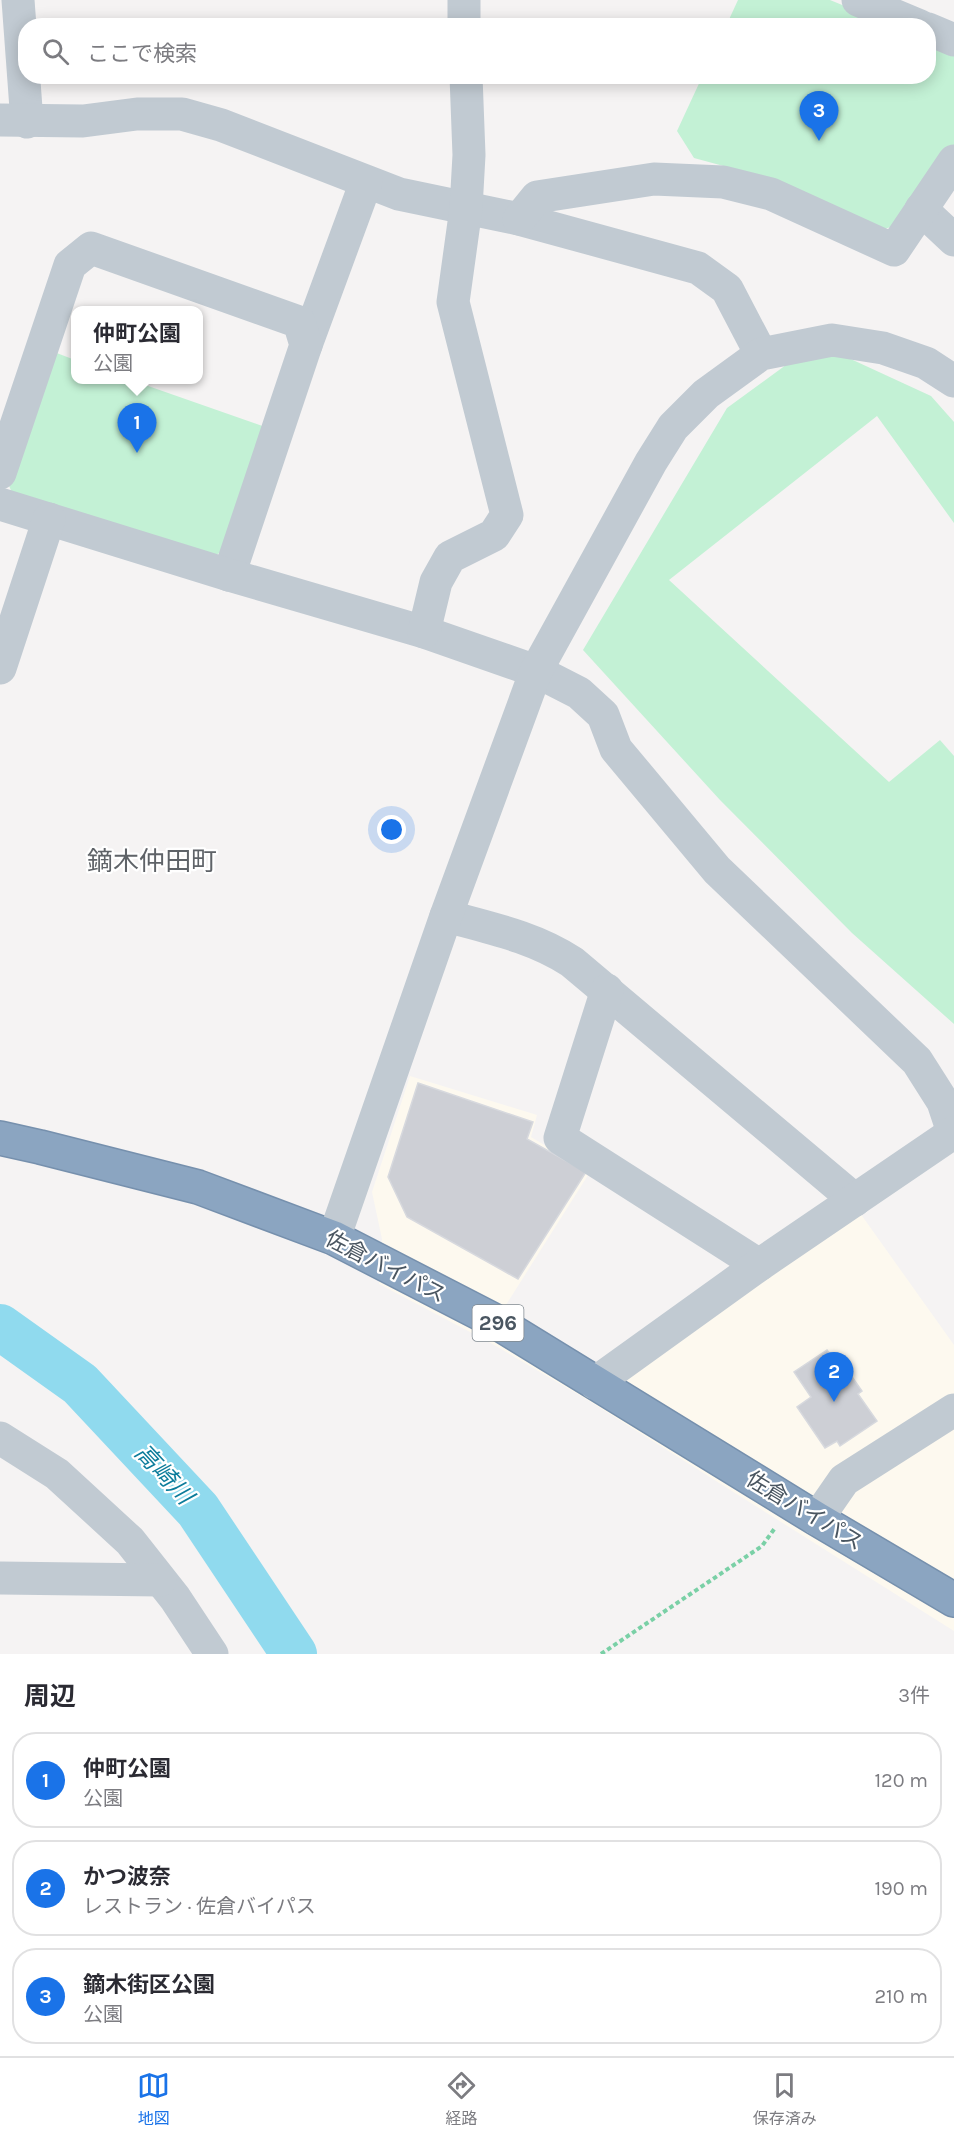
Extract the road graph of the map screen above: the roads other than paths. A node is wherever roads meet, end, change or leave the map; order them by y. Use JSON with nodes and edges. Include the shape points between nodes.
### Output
{"nodes":[{"id":1,"x":18,"y":0,"type":"edge"},
{"id":2,"x":464,"y":0,"type":"edge"},
{"id":3,"x":858,"y":0,"type":"edge"},
{"id":4,"x":465,"y":18,"type":"edge"},
{"id":5,"x":901,"y":18,"type":"edge"},
{"id":6,"x":936,"y":32,"type":"edge"},
{"id":7,"x":954,"y":40,"type":"edge"},
{"id":8,"x":466,"y":84,"type":"edge"},
{"id":9,"x":14,"y":121,"type":"edge"},
{"id":10,"x":954,"y":160,"type":"edge"},
{"id":11,"x":366,"y":182,"type":"junction"},
{"id":12,"x":466,"y":208,"type":"junction"},
{"id":13,"x":921,"y":209,"type":"junction"},
{"id":14,"x":519,"y":219,"type":"junction"},
{"id":15,"x":954,"y":240,"type":"edge"},
{"id":16,"x":306,"y":345,"type":"junction"},
{"id":17,"x":761,"y":354,"type":"junction"},
{"id":18,"x":954,"y":381,"type":"edge"},
{"id":19,"x":0,"y":473,"type":"edge"},
{"id":20,"x":0,"y":504,"type":"edge"},
{"id":21,"x":49,"y":519,"type":"junction"},
{"id":22,"x":229,"y":575,"type":"junction"},
{"id":23,"x":423,"y":632,"type":"junction"},
{"id":24,"x":0,"y":668,"type":"edge"},
{"id":25,"x":536,"y":671,"type":"junction"},
{"id":26,"x":446,"y":916,"type":"junction"},
{"id":27,"x":607,"y":990,"type":"junction"},
{"id":28,"x":953,"y":1134,"type":"edge"},
{"id":29,"x":0,"y":1138,"type":"edge"},
{"id":30,"x":855,"y":1200,"type":"junction"},
{"id":31,"x":334,"y":1238,"type":"junction"},
{"id":32,"x":759,"y":1265,"type":"junction"},
{"id":33,"x":595,"y":1383,"type":"junction"},
{"id":34,"x":954,"y":1410,"type":"edge"},
{"id":35,"x":0,"y":1438,"type":"edge"},
{"id":36,"x":806,"y":1511,"type":"junction"},
{"id":37,"x":0,"y":1578,"type":"edge"},
{"id":38,"x":160,"y":1580,"type":"junction"},
{"id":39,"x":954,"y":1600,"type":"edge"},
{"id":40,"x":212,"y":1654,"type":"edge"}],
"edges":[{"from":1,"to":9,"type":"street"},
{"from":2,"to":4,"type":"street"},
{"from":3,"to":5,"type":"street"},
{"from":6,"to":7,"type":"street"},
{"from":8,"to":12,"type":"street"},
{"from":9,"to":11,"type":"street","via":[[182,114],[221,125]]},
{"from":10,"to":13,"type":"street"},
{"from":11,"to":12,"type":"street","via":[[399,194]]},
{"from":11,"to":16,"type":"street"},
{"from":12,"to":14,"type":"street"},
{"from":12,"to":23,"type":"street","via":[[453,302],[507,515],[494,535],[450,557],[436,582]]},
{"from":13,"to":14,"type":"street","via":[[894,250],[771,194],[723,182],[654,179],[537,196]]},
{"from":13,"to":15,"type":"street"},
{"from":14,"to":17,"type":"street","via":[[698,268],[727,289]]},
{"from":16,"to":19,"type":"street","via":[[299,322],[91,248],[70,265]]},
{"from":16,"to":22,"type":"street"},
{"from":17,"to":18,"type":"street","via":[[832,340],[883,348],[926,363]]},
{"from":17,"to":25,"type":"street","via":[[706,394],[673,427]]},
{"from":20,"to":21,"type":"street"},
{"from":21,"to":22,"type":"street"},
{"from":21,"to":24,"type":"street"},
{"from":22,"to":23,"type":"street"},
{"from":23,"to":25,"type":"street"},
{"from":25,"to":26,"type":"street"},
{"from":25,"to":28,"type":"street","via":[[579,693],[603,715],[616,748],[717,870],[917,1061],[944,1102]]},
{"from":26,"to":27,"type":"street","via":[[514,934],[554,950]]},
{"from":26,"to":31,"type":"street"},
{"from":27,"to":30,"type":"street"},
{"from":27,"to":32,"type":"street","via":[[560,1138]]},
{"from":28,"to":30,"type":"street"},
{"from":29,"to":31,"type":"highway","name":"佐倉バイパス","number":"296","via":[[198,1187]]},
{"from":30,"to":32,"type":"street"},
{"from":31,"to":33,"type":"highway","name":"佐倉バイパス","number":"296","via":[[493,1320]]},
{"from":32,"to":33,"type":"street"},
{"from":33,"to":36,"type":"highway","name":"佐倉バイパス","number":"296"},
{"from":34,"to":36,"type":"street","via":[[844,1480]]},
{"from":35,"to":38,"type":"street","via":[[57,1474],[130,1541]]},
{"from":36,"to":39,"type":"highway","name":"佐倉バイパス","number":"296"},
{"from":37,"to":38,"type":"street"},
{"from":38,"to":40,"type":"street"}]}
